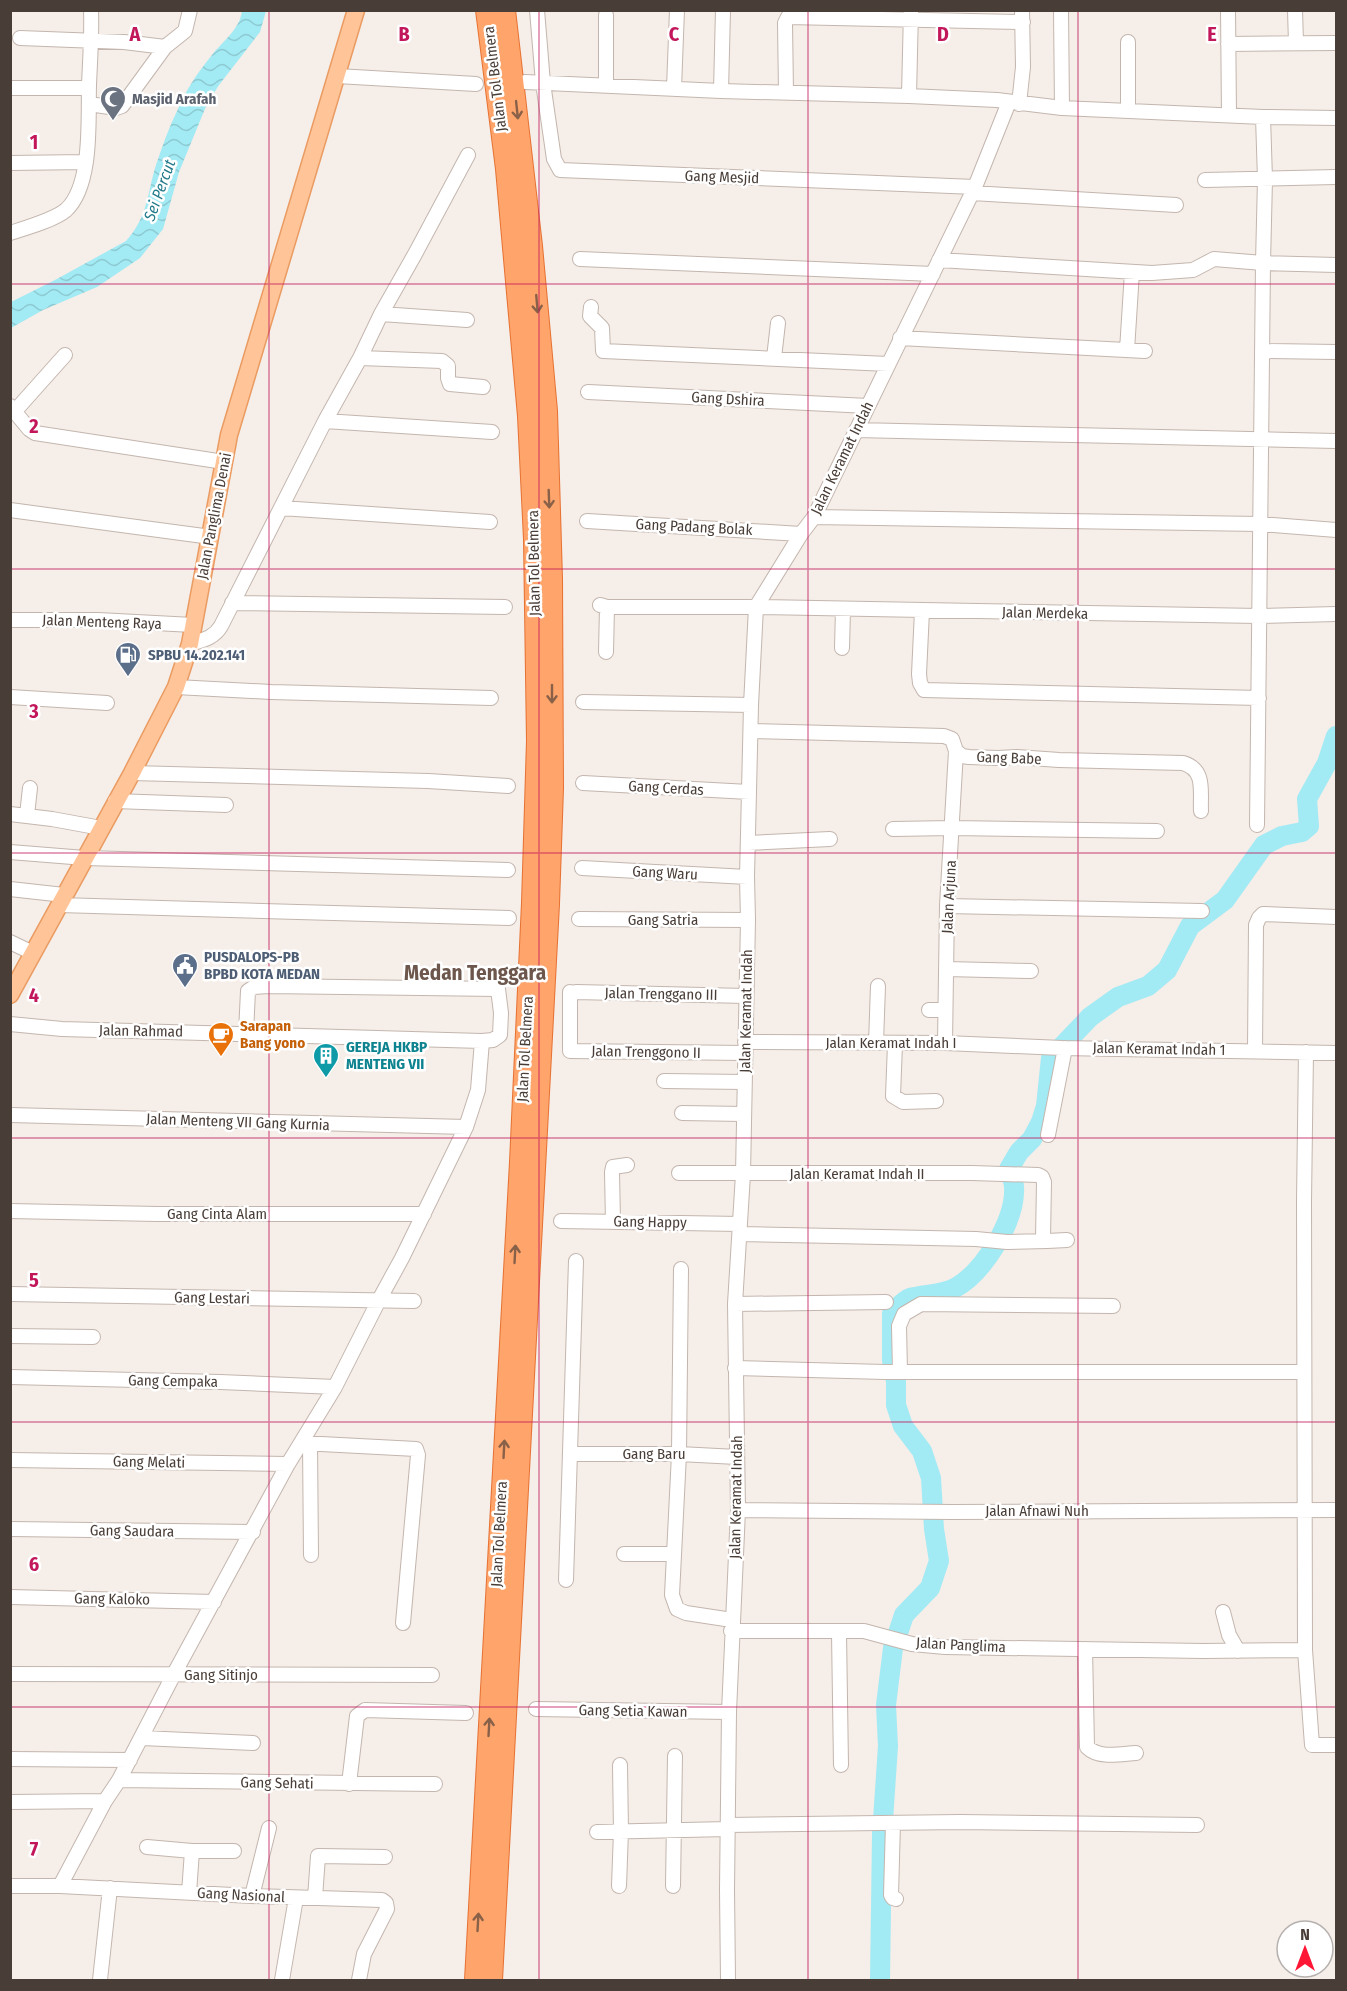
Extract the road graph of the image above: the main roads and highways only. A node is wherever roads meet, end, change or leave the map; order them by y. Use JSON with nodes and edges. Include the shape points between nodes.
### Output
{"nodes":[{"id":1,"x":356,"y":10,"type":"edge"},
{"id":2,"x":486,"y":10,"type":"edge"},
{"id":3,"x":505,"y":10,"type":"edge"},
{"id":4,"x":10,"y":995,"type":"edge"},
{"id":5,"x":475,"y":1980,"type":"edge"},
{"id":6,"x":492,"y":1980,"type":"edge"}],
"edges":[{"from":1,"to":4,"type":"main road","name":"Jalan Panglima Denai","via":[[229,435],[190,644],[176,687]]},
{"from":5,"to":2,"type":"highway","name":"Jalan Tol Belmera","one_way":true,"via":[[523,1091],[537,741],[528,416],[506,170]]},
{"from":3,"to":6,"type":"highway","name":"Jalan Tol Belmera","one_way":true,"via":[[547,411],[553,788]]}]}
